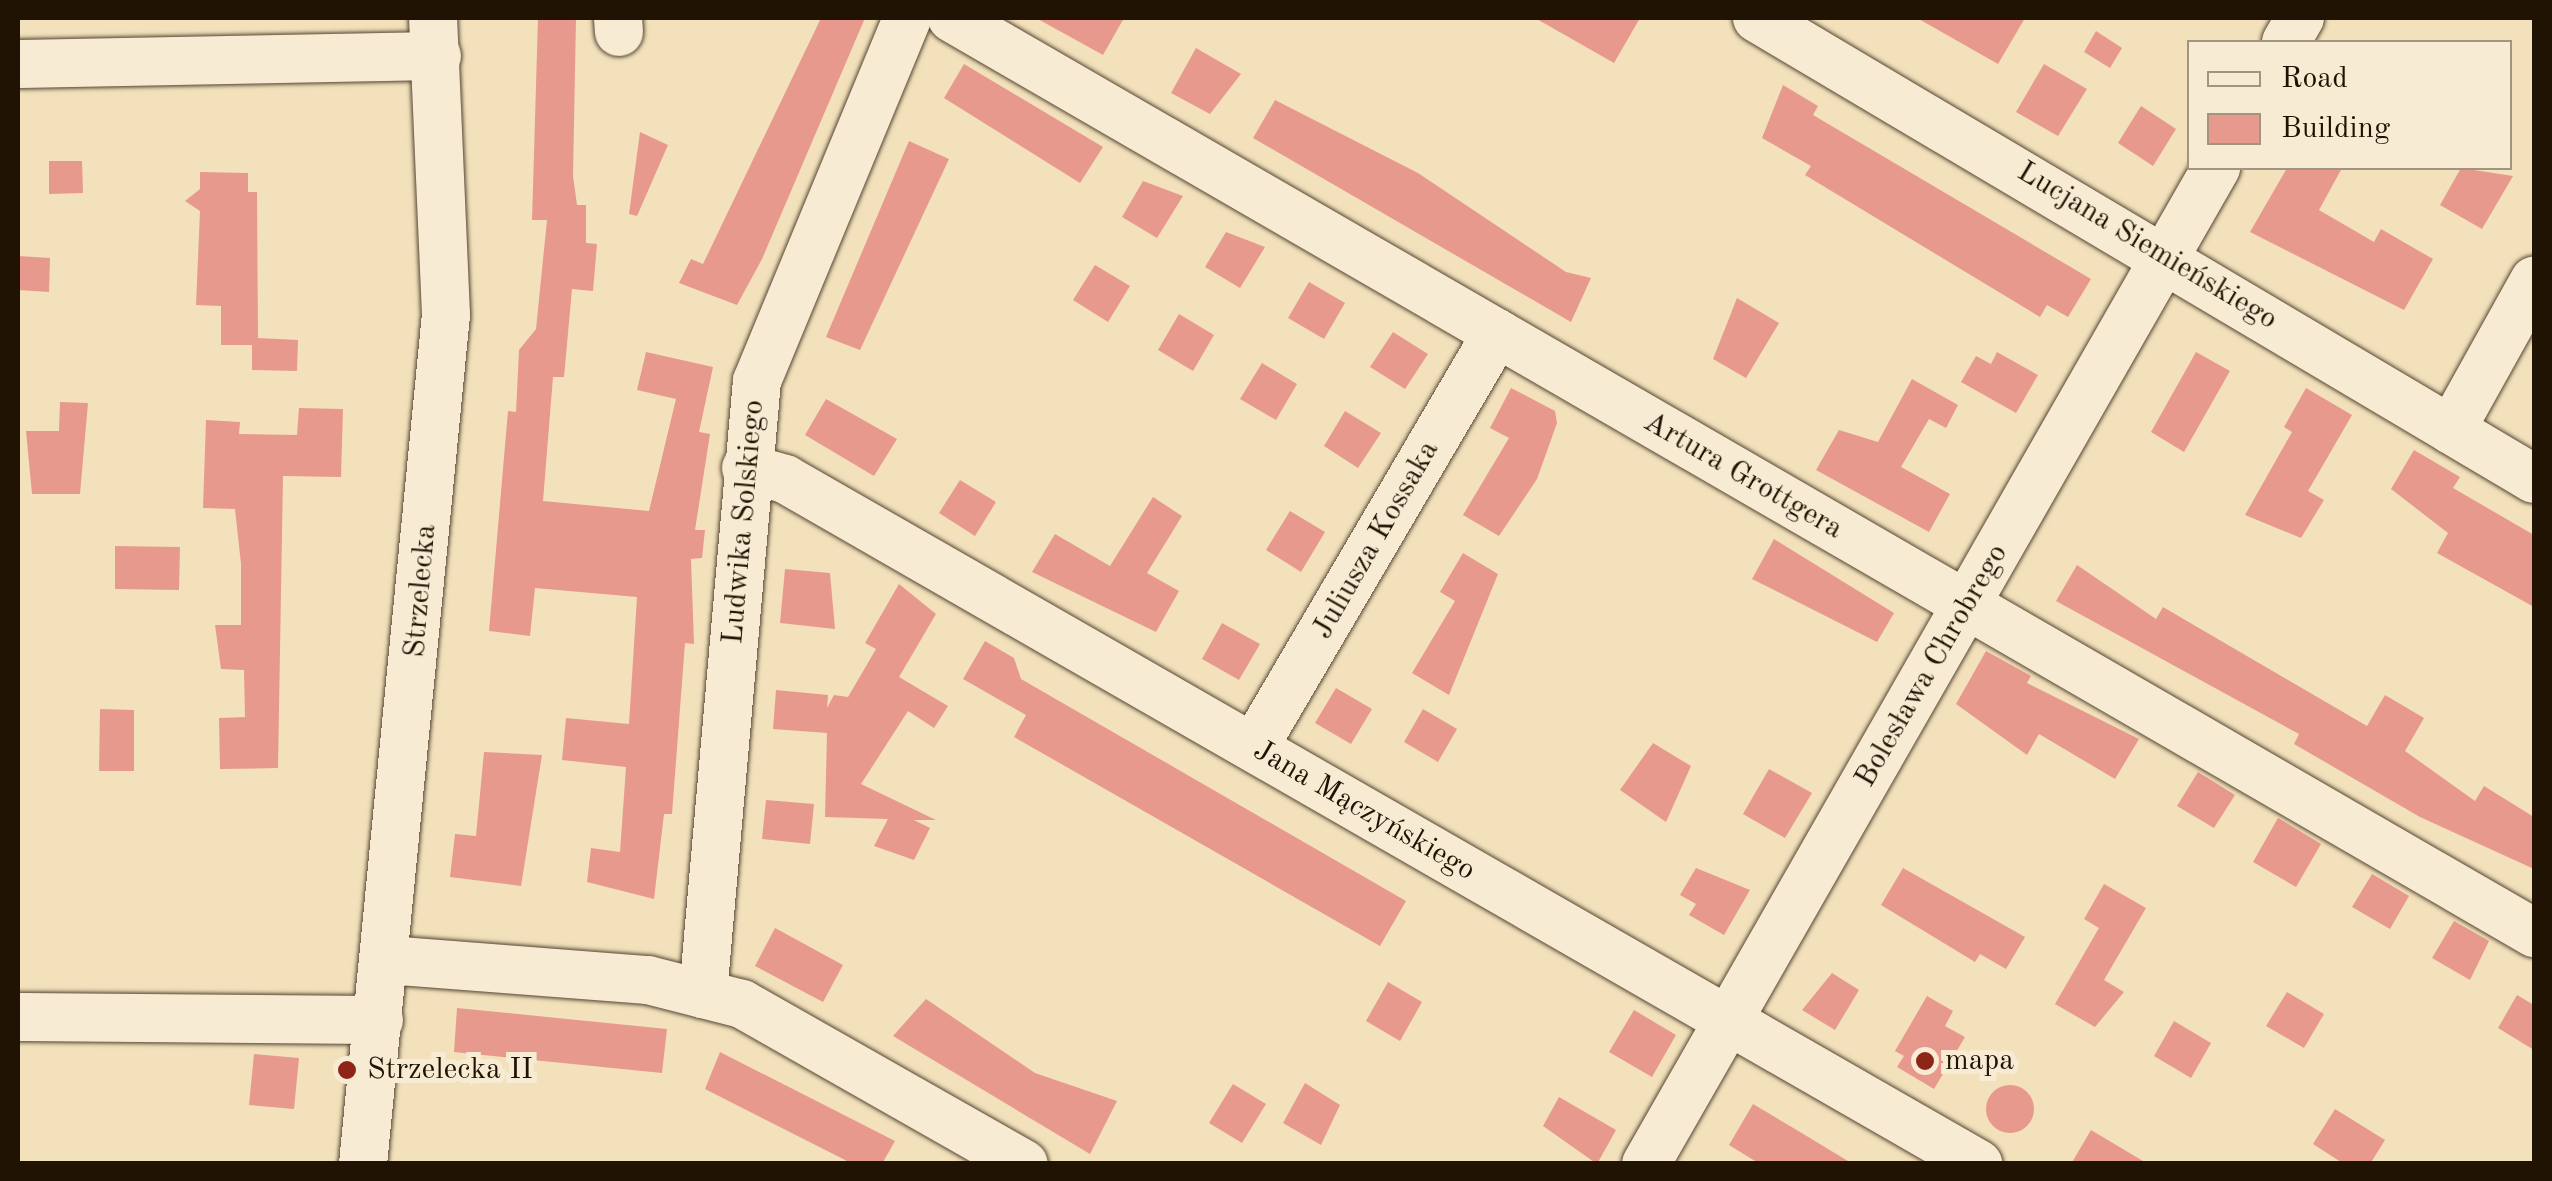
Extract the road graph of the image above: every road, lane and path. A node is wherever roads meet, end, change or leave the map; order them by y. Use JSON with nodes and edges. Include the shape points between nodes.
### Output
{"nodes":[{"id":1,"x":908,"y":18,"type":"edge"},
{"id":2,"x":952,"y":18,"type":"edge"},
{"id":3,"x":1757,"y":18,"type":"edge"},
{"id":4,"x":2300,"y":18,"type":"edge"},
{"id":5,"x":435,"y":36,"type":"edge"},
{"id":6,"x":2287,"y":40,"type":"edge"},
{"id":7,"x":18,"y":64,"type":"edge"},
{"id":8,"x":2215,"y":170,"type":"edge"},
{"id":9,"x":2167,"y":256,"type":"junction"},
{"id":10,"x":2534,"y":281,"type":"edge"},
{"id":11,"x":1498,"y":334,"type":"junction"},
{"id":12,"x":2450,"y":430,"type":"junction"},
{"id":13,"x":746,"y":468,"type":"junction"},
{"id":14,"x":2534,"y":479,"type":"edge"},
{"id":15,"x":1968,"y":606,"type":"junction"},
{"id":16,"x":1254,"y":747,"type":"junction"},
{"id":17,"x":2534,"y":934,"type":"edge"},
{"id":18,"x":387,"y":960,"type":"junction"},
{"id":19,"x":703,"y":994,"type":"junction"},
{"id":20,"x":18,"y":1017,"type":"edge"},
{"id":21,"x":1726,"y":1018,"type":"junction"},
{"id":22,"x":379,"y":1020,"type":"junction"},
{"id":23,"x":362,"y":1164,"type":"edge"},
{"id":24,"x":1024,"y":1164,"type":"edge"},
{"id":25,"x":1646,"y":1164,"type":"edge"},
{"id":26,"x":1978,"y":1164,"type":"edge"}],
"edges":[{"from":1,"to":13,"type":"street","name":"Ludwika Solskiego","via":[[757,381]]},
{"from":2,"to":11,"type":"street","name":"Artura Grottgera"},
{"from":3,"to":9,"type":"street","name":"Lucjana Siemieńskiego"},
{"from":4,"to":6,"type":"street"},
{"from":5,"to":7,"type":"street"},
{"from":5,"to":18,"type":"street","name":"Strzelecka","via":[[446,316]]},
{"from":8,"to":9,"type":"street","name":"Bolesława Chrobrego"},
{"from":9,"to":12,"type":"street","name":"Lucjana Siemieńskiego"},
{"from":9,"to":15,"type":"street","name":"Bolesława Chrobrego"},
{"from":10,"to":12,"type":"street"},
{"from":11,"to":15,"type":"street","name":"Artura Grottgera"},
{"from":11,"to":16,"type":"street","name":"Juliusza Kossaka"},
{"from":12,"to":14,"type":"street","name":"Lucjana Siemieńskiego"},
{"from":13,"to":16,"type":"street","name":"Jana Mączyńskiego","via":[[785,479]]},
{"from":13,"to":19,"type":"street","name":"Ludwika Solskiego"},
{"from":15,"to":17,"type":"street","name":"Artura Grottgera"},
{"from":15,"to":21,"type":"street","name":"Bolesława Chrobrego"},
{"from":16,"to":21,"type":"street","name":"Jana Mączyńskiego"},
{"from":18,"to":19,"type":"street","via":[[648,980]]},
{"from":18,"to":22,"type":"street","name":"Strzelecka"},
{"from":19,"to":24,"type":"street","via":[[838,1052]]},
{"from":20,"to":22,"type":"street"},
{"from":21,"to":25,"type":"street","name":"Bolesława Chrobrego"},
{"from":21,"to":26,"type":"street","name":"Jana Mączyńskiego"},
{"from":22,"to":23,"type":"street","name":"Strzelecka"}]}
